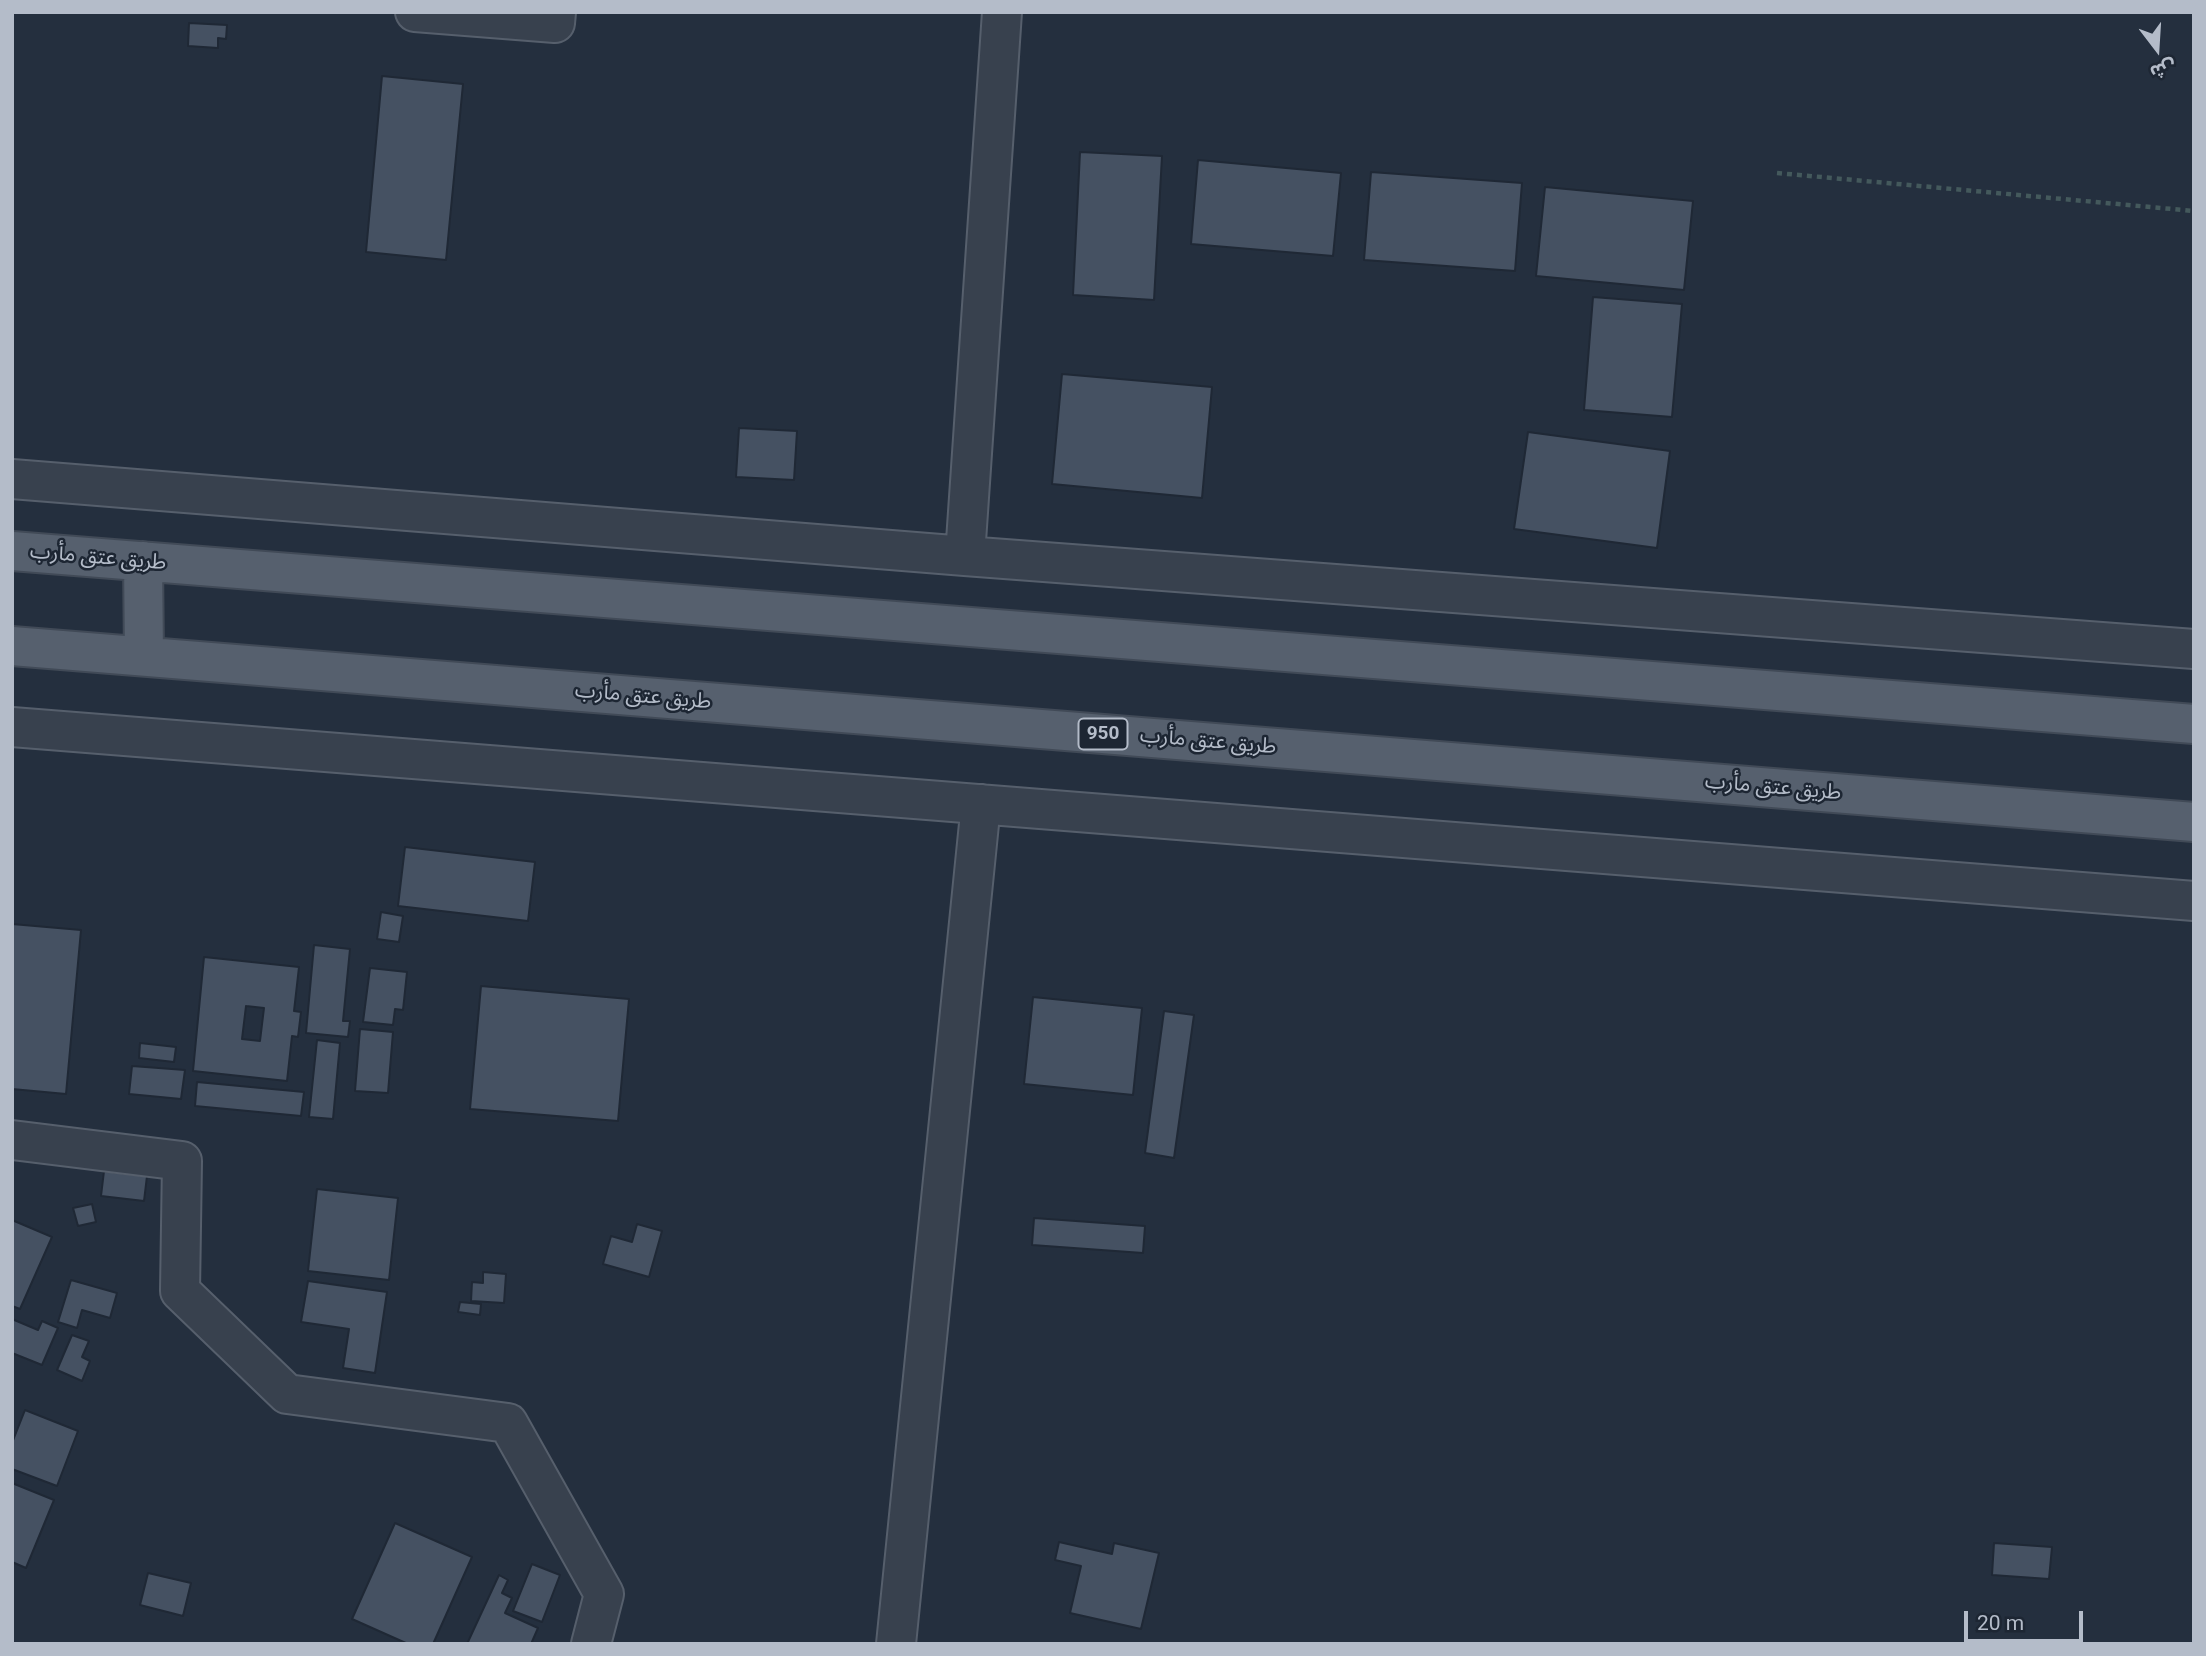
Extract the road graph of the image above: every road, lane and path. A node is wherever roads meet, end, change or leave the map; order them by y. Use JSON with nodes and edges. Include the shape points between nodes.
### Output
{"nodes":[{"id":1,"x":415,"y":12,"type":"edge"},
{"id":2,"x":556,"y":12,"type":"edge"},
{"id":3,"x":1002,"y":12,"type":"edge"},
{"id":4,"x":1777,"y":173,"type":"dead end"},
{"id":5,"x":2194,"y":211,"type":"edge"},
{"id":6,"x":12,"y":479,"type":"edge"},
{"id":7,"x":12,"y":551,"type":"edge"},
{"id":8,"x":965,"y":555,"type":"junction"},
{"id":9,"x":143,"y":561,"type":"junction"},
{"id":10,"x":12,"y":646,"type":"edge"},
{"id":11,"x":2194,"y":649,"type":"edge"},
{"id":12,"x":144,"y":656,"type":"junction"},
{"id":13,"x":2194,"y":724,"type":"edge"},
{"id":14,"x":12,"y":727,"type":"edge"},
{"id":15,"x":981,"y":804,"type":"junction"},
{"id":16,"x":2194,"y":822,"type":"edge"},
{"id":17,"x":2194,"y":901,"type":"edge"},
{"id":18,"x":12,"y":1140,"type":"edge"},
{"id":19,"x":591,"y":1644,"type":"edge"},
{"id":20,"x":896,"y":1644,"type":"edge"}],
"edges":[{"from":1,"to":2,"type":"street","via":[[555,23]]},
{"from":3,"to":8,"type":"street"},
{"from":4,"to":5,"type":"path"},
{"from":6,"to":8,"type":"street"},
{"from":7,"to":9,"type":"main road","name":"طريق عتق مأرب"},
{"from":8,"to":11,"type":"street"},
{"from":9,"to":12,"type":"main road"},
{"from":9,"to":13,"type":"main road","name":"طريق عتق مأرب"},
{"from":10,"to":12,"type":"main road","name":"طريق عتق مأرب","number":"950"},
{"from":12,"to":16,"type":"main road","name":"طريق عتق مأرب","number":"950"},
{"from":14,"to":15,"type":"street"},
{"from":15,"to":17,"type":"street"},
{"from":15,"to":20,"type":"street"},
{"from":18,"to":19,"type":"street","via":[[182,1161],[180,1291],[287,1394],[508,1423],[604,1594]]}]}
